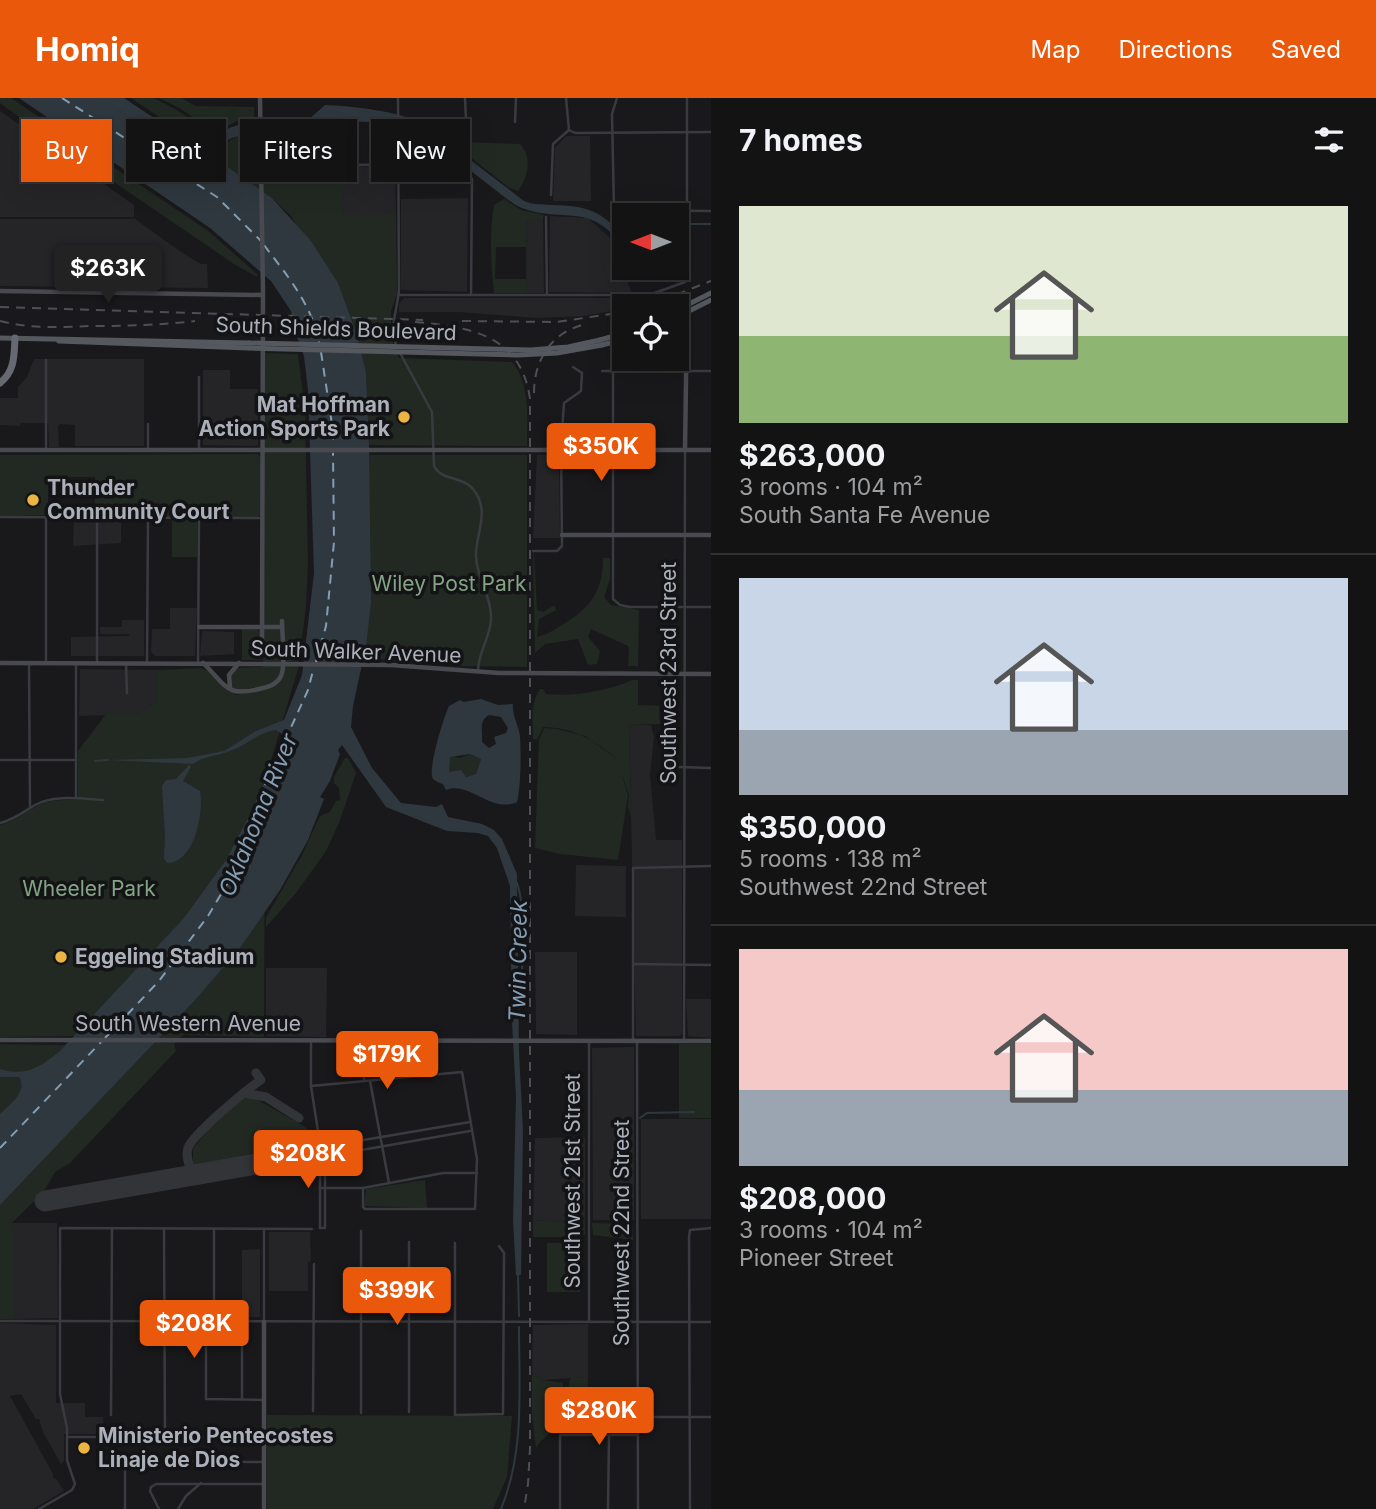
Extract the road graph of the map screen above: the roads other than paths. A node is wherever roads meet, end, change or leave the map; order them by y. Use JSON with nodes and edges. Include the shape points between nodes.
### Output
{"nodes":[{"id":1,"x":260,"y":98,"type":"edge"},
{"id":2,"x":398,"y":98,"type":"edge"},
{"id":3,"x":465,"y":98,"type":"edge"},
{"id":4,"x":516,"y":98,"type":"edge"},
{"id":5,"x":566,"y":98,"type":"edge"},
{"id":6,"x":617,"y":98,"type":"edge"},
{"id":7,"x":687,"y":98,"type":"edge"},
{"id":8,"x":398,"y":119,"type":"edge"},
{"id":9,"x":466,"y":119,"type":"edge"},
{"id":10,"x":515,"y":122,"type":"dead end"},
{"id":11,"x":569,"y":130,"type":"junction"},
{"id":12,"x":613,"y":132,"type":"junction"},
{"id":13,"x":687,"y":132,"type":"junction"},
{"id":14,"x":711,"y":132,"type":"edge"},
{"id":15,"x":470,"y":175,"type":"edge"},
{"id":16,"x":398,"y":182,"type":"edge"},
{"id":17,"x":551,"y":195,"type":"dead end"},
{"id":18,"x":614,"y":203,"type":"edge"},
{"id":19,"x":687,"y":203,"type":"edge"},
{"id":20,"x":690,"y":211,"type":"edge"},
{"id":21,"x":711,"y":211,"type":"edge"},
{"id":22,"x":547,"y":217,"type":"dead end"},
{"id":23,"x":686,"y":280,"type":"edge"},
{"id":24,"x":0,"y":291,"type":"edge"},
{"id":25,"x":263,"y":293,"type":"junction"},
{"id":26,"x":711,"y":293,"type":"edge"},
{"id":27,"x":399,"y":295,"type":"junction"},
{"id":28,"x":471,"y":295,"type":"junction"},
{"id":29,"x":547,"y":295,"type":"junction"},
{"id":30,"x":711,"y":300,"type":"edge"},
{"id":31,"x":689,"y":308,"type":"edge"},
{"id":32,"x":689,"y":308,"type":"edge"},
{"id":33,"x":0,"y":338,"type":"edge"},
{"id":34,"x":15,"y":338,"type":"junction"},
{"id":35,"x":612,"y":338,"type":"edge"},
{"id":36,"x":612,"y":341,"type":"edge"},
{"id":37,"x":601,"y":343,"type":"junction"},
{"id":38,"x":46,"y":360,"type":"dead end"},
{"id":39,"x":573,"y":367,"type":"dead end"},
{"id":40,"x":612,"y":370,"type":"edge"},
{"id":41,"x":689,"y":370,"type":"edge"},
{"id":42,"x":603,"y":371,"type":"dead end"},
{"id":43,"x":613,"y":371,"type":"edge"},
{"id":44,"x":685,"y":371,"type":"edge"},
{"id":45,"x":711,"y":371,"type":"edge"},
{"id":46,"x":199,"y":377,"type":"dead end"},
{"id":47,"x":0,"y":383,"type":"edge"},
{"id":48,"x":148,"y":424,"type":"dead end"},
{"id":49,"x":0,"y":450,"type":"edge"},
{"id":50,"x":46,"y":450,"type":"junction"},
{"id":51,"x":148,"y":450,"type":"junction"},
{"id":52,"x":199,"y":450,"type":"junction"},
{"id":53,"x":262,"y":450,"type":"junction"},
{"id":54,"x":433,"y":450,"type":"junction"},
{"id":55,"x":562,"y":450,"type":"junction"},
{"id":56,"x":613,"y":450,"type":"junction"},
{"id":57,"x":685,"y":450,"type":"junction"},
{"id":58,"x":711,"y":450,"type":"edge"},
{"id":59,"x":0,"y":517,"type":"edge"},
{"id":60,"x":46,"y":517,"type":"junction"},
{"id":61,"x":97,"y":517,"type":"junction"},
{"id":62,"x":148,"y":517,"type":"junction"},
{"id":63,"x":199,"y":517,"type":"junction"},
{"id":64,"x":263,"y":518,"type":"junction"},
{"id":65,"x":562,"y":535,"type":"junction"},
{"id":66,"x":612,"y":535,"type":"junction"},
{"id":67,"x":685,"y":535,"type":"junction"},
{"id":68,"x":711,"y":535,"type":"edge"},
{"id":69,"x":533,"y":551,"type":"dead end"},
{"id":70,"x":685,"y":607,"type":"junction"},
{"id":71,"x":711,"y":607,"type":"edge"},
{"id":72,"x":199,"y":627,"type":"junction"},
{"id":73,"x":262,"y":627,"type":"junction"},
{"id":74,"x":262,"y":646,"type":"dead end"},
{"id":75,"x":0,"y":663,"type":"edge"},
{"id":76,"x":29,"y":663,"type":"junction"},
{"id":77,"x":46,"y":663,"type":"junction"},
{"id":78,"x":76,"y":663,"type":"junction"},
{"id":79,"x":97,"y":663,"type":"junction"},
{"id":80,"x":127,"y":663,"type":"junction"},
{"id":81,"x":148,"y":663,"type":"junction"},
{"id":82,"x":201,"y":663,"type":"junction"},
{"id":83,"x":239,"y":663,"type":"junction"},
{"id":84,"x":478,"y":672,"type":"junction"},
{"id":85,"x":685,"y":674,"type":"junction"},
{"id":86,"x":711,"y":674,"type":"edge"},
{"id":87,"x":231,"y":689,"type":"junction"},
{"id":88,"x":127,"y":693,"type":"dead end"},
{"id":89,"x":0,"y":760,"type":"edge"},
{"id":90,"x":28,"y":760,"type":"junction"},
{"id":91,"x":76,"y":760,"type":"junction"},
{"id":92,"x":679,"y":767,"type":"dead end"},
{"id":93,"x":685,"y":767,"type":"junction"},
{"id":94,"x":711,"y":768,"type":"edge"},
{"id":95,"x":76,"y":798,"type":"junction"},
{"id":96,"x":103,"y":800,"type":"dead end"},
{"id":97,"x":30,"y":808,"type":"junction"},
{"id":98,"x":0,"y":823,"type":"edge"},
{"id":99,"x":684,"y":866,"type":"junction"},
{"id":100,"x":711,"y":866,"type":"edge"},
{"id":101,"x":633,"y":964,"type":"junction"},
{"id":102,"x":685,"y":964,"type":"junction"},
{"id":103,"x":711,"y":965,"type":"edge"},
{"id":104,"x":0,"y":1040,"type":"edge"},
{"id":105,"x":311,"y":1040,"type":"junction"},
{"id":106,"x":363,"y":1040,"type":"junction"},
{"id":107,"x":589,"y":1041,"type":"junction"},
{"id":108,"x":635,"y":1041,"type":"junction"},
{"id":109,"x":684,"y":1041,"type":"junction"},
{"id":110,"x":711,"y":1041,"type":"edge"},
{"id":111,"x":364,"y":1081,"type":"junction"},
{"id":112,"x":370,"y":1081,"type":"junction"},
{"id":113,"x":311,"y":1086,"type":"junction"},
{"id":114,"x":470,"y":1122,"type":"junction"},
{"id":115,"x":472,"y":1130,"type":"junction"},
{"id":116,"x":380,"y":1138,"type":"junction"},
{"id":117,"x":382,"y":1146,"type":"junction"},
{"id":118,"x":320,"y":1148,"type":"junction"},
{"id":119,"x":322,"y":1157,"type":"junction"},
{"id":120,"x":477,"y":1173,"type":"junction"},
{"id":121,"x":322,"y":1175,"type":"junction"},
{"id":122,"x":388,"y":1183,"type":"junction"},
{"id":123,"x":320,"y":1188,"type":"junction"},
{"id":124,"x":325,"y":1188,"type":"junction"},
{"id":125,"x":363,"y":1188,"type":"junction"},
{"id":126,"x":111,"y":1228,"type":"junction"},
{"id":127,"x":711,"y":1228,"type":"edge"},
{"id":128,"x":163,"y":1229,"type":"junction"},
{"id":129,"x":214,"y":1229,"type":"junction"},
{"id":130,"x":264,"y":1229,"type":"junction"},
{"id":131,"x":312,"y":1229,"type":"dead end"},
{"id":132,"x":361,"y":1231,"type":"dead end"},
{"id":133,"x":409,"y":1242,"type":"dead end"},
{"id":134,"x":455,"y":1243,"type":"dead end"},
{"id":135,"x":499,"y":1246,"type":"dead end"},
{"id":136,"x":314,"y":1264,"type":"dead end"},
{"id":137,"x":0,"y":1321,"type":"edge"},
{"id":138,"x":61,"y":1321,"type":"junction"},
{"id":139,"x":111,"y":1321,"type":"junction"},
{"id":140,"x":163,"y":1321,"type":"junction"},
{"id":141,"x":206,"y":1321,"type":"junction"},
{"id":142,"x":214,"y":1321,"type":"junction"},
{"id":143,"x":456,"y":1321,"type":"junction"},
{"id":144,"x":504,"y":1321,"type":"junction"},
{"id":145,"x":264,"y":1322,"type":"junction"},
{"id":146,"x":313,"y":1322,"type":"junction"},
{"id":147,"x":360,"y":1322,"type":"junction"},
{"id":148,"x":408,"y":1322,"type":"junction"},
{"id":149,"x":589,"y":1322,"type":"junction"},
{"id":150,"x":638,"y":1322,"type":"junction"},
{"id":151,"x":690,"y":1322,"type":"junction"},
{"id":152,"x":711,"y":1322,"type":"edge"},
{"id":153,"x":206,"y":1343,"type":"junction"},
{"id":154,"x":242,"y":1399,"type":"junction"},
{"id":155,"x":264,"y":1400,"type":"junction"},
{"id":156,"x":313,"y":1410,"type":"dead end"},
{"id":157,"x":409,"y":1412,"type":"dead end"},
{"id":158,"x":361,"y":1413,"type":"dead end"},
{"id":159,"x":111,"y":1415,"type":"dead end"},
{"id":160,"x":638,"y":1417,"type":"junction"},
{"id":161,"x":690,"y":1417,"type":"junction"},
{"id":162,"x":711,"y":1417,"type":"edge"},
{"id":163,"x":609,"y":1435,"type":"junction"},
{"id":164,"x":638,"y":1435,"type":"junction"},
{"id":165,"x":68,"y":1437,"type":"junction"},
{"id":166,"x":165,"y":1437,"type":"junction"},
{"id":167,"x":264,"y":1437,"type":"junction"},
{"id":168,"x":264,"y":1462,"type":"junction"},
{"id":169,"x":201,"y":1483,"type":"junction"},
{"id":170,"x":264,"y":1484,"type":"junction"},
{"id":171,"x":42,"y":1508,"type":"edge"},
{"id":172,"x":125,"y":1509,"type":"edge"},
{"id":173,"x":159,"y":1509,"type":"edge"},
{"id":174,"x":178,"y":1509,"type":"edge"},
{"id":175,"x":264,"y":1509,"type":"edge"},
{"id":176,"x":560,"y":1509,"type":"edge"},
{"id":177,"x":608,"y":1509,"type":"edge"},
{"id":178,"x":638,"y":1509,"type":"edge"},
{"id":179,"x":690,"y":1509,"type":"edge"}],
"edges":[{"from":1,"to":25,"type":"main road"},
{"from":2,"to":8,"type":"street"},
{"from":3,"to":9,"type":"street"},
{"from":4,"to":10,"type":"street"},
{"from":5,"to":11,"type":"street"},
{"from":6,"to":12,"type":"street"},
{"from":7,"to":13,"type":"street"},
{"from":11,"to":12,"type":"street"},
{"from":11,"to":17,"type":"street","via":[[553,146]]},
{"from":12,"to":13,"type":"street"},
{"from":12,"to":18,"type":"street"},
{"from":13,"to":14,"type":"street"},
{"from":13,"to":19,"type":"street"},
{"from":15,"to":28,"type":"street"},
{"from":16,"to":27,"type":"street"},
{"from":20,"to":21,"type":"street"},
{"from":22,"to":29,"type":"street"},
{"from":23,"to":29,"type":"street","via":[[654,295]]},
{"from":24,"to":25,"type":"main road"},
{"from":25,"to":53,"type":"main road"},
{"from":26,"to":31,"type":"main road"},
{"from":27,"to":28,"type":"street"},
{"from":27,"to":54,"type":"street","via":[[394,339],[431,407]]},
{"from":28,"to":29,"type":"street"},
{"from":30,"to":32,"type":"main road"},
{"from":33,"to":34,"type":"main road","name":"South Shields Boulevard"},
{"from":34,"to":37,"type":"main road","name":"South Shields Boulevard","bridge":true,"via":[[518,355],[557,353]]},
{"from":34,"to":47,"type":"highway","via":[[13,366]]},
{"from":35,"to":37,"type":"main road","name":"South Shields Boulevard"},
{"from":36,"to":37,"type":"main road","name":"South Shields Boulevard"},
{"from":38,"to":50,"type":"street"},
{"from":39,"to":55,"type":"street","via":[[582,373],[581,391],[564,402]]},
{"from":40,"to":42,"type":"street"},
{"from":41,"to":45,"type":"street"},
{"from":43,"to":56,"type":"street"},
{"from":44,"to":57,"type":"main road","name":"Southwest 23rd Street"},
{"from":46,"to":52,"type":"street"},
{"from":48,"to":51,"type":"street"},
{"from":49,"to":50,"type":"main road"},
{"from":50,"to":51,"type":"main road"},
{"from":51,"to":52,"type":"main road"},
{"from":52,"to":53,"type":"main road"},
{"from":53,"to":54,"type":"main road"},
{"from":53,"to":64,"type":"main road"},
{"from":54,"to":55,"type":"main road"},
{"from":54,"to":84,"type":"street","via":[[436,471],[468,484],[481,505],[476,558],[491,619]]},
{"from":55,"to":56,"type":"main road"},
{"from":55,"to":65,"type":"street"},
{"from":56,"to":57,"type":"main road"},
{"from":56,"to":66,"type":"street"},
{"from":57,"to":58,"type":"main road"},
{"from":57,"to":67,"type":"street","name":"Southwest 23rd Street"},
{"from":59,"to":60,"type":"street"},
{"from":60,"to":61,"type":"street"},
{"from":60,"to":77,"type":"street"},
{"from":61,"to":62,"type":"street"},
{"from":61,"to":79,"type":"street"},
{"from":62,"to":63,"type":"street"},
{"from":62,"to":81,"type":"street"},
{"from":63,"to":64,"type":"street"},
{"from":63,"to":72,"type":"street"},
{"from":64,"to":73,"type":"main road"},
{"from":65,"to":66,"type":"main road"},
{"from":65,"to":69,"type":"street","via":[[559,550]]},
{"from":66,"to":67,"type":"main road"},
{"from":66,"to":70,"type":"street","via":[[616,603]]},
{"from":67,"to":68,"type":"main road"},
{"from":67,"to":70,"type":"street","name":"Southwest 23rd Street"},
{"from":70,"to":71,"type":"street"},
{"from":70,"to":85,"type":"street","name":"Southwest 23rd Street"},
{"from":72,"to":73,"type":"main road"},
{"from":72,"to":82,"type":"street"},
{"from":73,"to":74,"type":"main road"},
{"from":73,"to":87,"type":"main road","name":"South Walker Avenue","via":[[282,624],[279,680],[243,693]]},
{"from":75,"to":76,"type":"main road","name":"South Walker Avenue"},
{"from":76,"to":77,"type":"main road","name":"South Walker Avenue"},
{"from":76,"to":90,"type":"street"},
{"from":77,"to":78,"type":"main road","name":"South Walker Avenue"},
{"from":78,"to":79,"type":"main road","name":"South Walker Avenue"},
{"from":78,"to":91,"type":"street"},
{"from":79,"to":80,"type":"main road","name":"South Walker Avenue"},
{"from":80,"to":81,"type":"main road","name":"South Walker Avenue"},
{"from":80,"to":88,"type":"street"},
{"from":81,"to":82,"type":"main road","name":"South Walker Avenue"},
{"from":82,"to":83,"type":"main road","name":"South Walker Avenue"},
{"from":82,"to":87,"type":"main road"},
{"from":83,"to":84,"type":"main road","name":"South Walker Avenue","bridge":true,"via":[[391,665]]},
{"from":83,"to":87,"type":"main road","via":[[229,675]]},
{"from":84,"to":85,"type":"main road","name":"South Walker Avenue"},
{"from":85,"to":86,"type":"main road","name":"South Walker Avenue"},
{"from":85,"to":93,"type":"street","name":"Southwest 23rd Street"},
{"from":89,"to":90,"type":"street"},
{"from":90,"to":91,"type":"street"},
{"from":90,"to":97,"type":"street"},
{"from":91,"to":95,"type":"street"},
{"from":92,"to":93,"type":"street"},
{"from":93,"to":94,"type":"street"},
{"from":93,"to":99,"type":"street","name":"Southwest 23rd Street"},
{"from":95,"to":96,"type":"street"},
{"from":95,"to":97,"type":"street","via":[[51,799]]},
{"from":97,"to":98,"type":"street"},
{"from":99,"to":100,"type":"street"},
{"from":99,"to":101,"type":"street","name":"Southwest 22nd Street","via":[[633,868]]},
{"from":99,"to":102,"type":"street","name":"Southwest 23rd Street"},
{"from":101,"to":102,"type":"street"},
{"from":101,"to":108,"type":"street","name":"Southwest 22nd Street"},
{"from":102,"to":103,"type":"street"},
{"from":102,"to":109,"type":"street","name":"Southwest 23rd Street"},
{"from":104,"to":105,"type":"main road","name":"South Western Avenue"},
{"from":105,"to":106,"type":"main road","name":"South Western Avenue"},
{"from":105,"to":113,"type":"street"},
{"from":106,"to":107,"type":"main road","name":"South Western Avenue"},
{"from":106,"to":111,"type":"street"},
{"from":107,"to":108,"type":"main road","name":"South Western Avenue"},
{"from":107,"to":149,"type":"street","name":"Southwest 21st Street"},
{"from":108,"to":109,"type":"main road","name":"South Western Avenue"},
{"from":108,"to":150,"type":"street","name":"Southwest 22nd Street"},
{"from":109,"to":110,"type":"main road","name":"South Western Avenue"},
{"from":111,"to":112,"type":"street"},
{"from":111,"to":113,"type":"street"},
{"from":112,"to":114,"type":"street","via":[[461,1072]]},
{"from":112,"to":116,"type":"street"},
{"from":113,"to":118,"type":"street"},
{"from":114,"to":115,"type":"street"},
{"from":114,"to":116,"type":"street"},
{"from":115,"to":117,"type":"street"},
{"from":115,"to":120,"type":"street"},
{"from":116,"to":117,"type":"street"},
{"from":116,"to":118,"type":"street"},
{"from":117,"to":119,"type":"street"},
{"from":117,"to":122,"type":"street"},
{"from":118,"to":119,"type":"street"},
{"from":119,"to":121,"type":"street"},
{"from":120,"to":122,"type":"street","via":[[443,1173]]},
{"from":120,"to":125,"type":"street","via":[[474,1210],[365,1209]]},
{"from":121,"to":123,"type":"street"},
{"from":121,"to":124,"type":"street"},
{"from":122,"to":125,"type":"street"},
{"from":123,"to":124,"type":"street"},
{"from":123,"to":124,"type":"street","via":[[320,1228],[325,1228]]},
{"from":124,"to":125,"type":"street"},
{"from":126,"to":128,"type":"street"},
{"from":126,"to":138,"type":"street","via":[[60,1228]]},
{"from":126,"to":139,"type":"street"},
{"from":127,"to":151,"type":"street","via":[[690,1230]]},
{"from":128,"to":129,"type":"street"},
{"from":128,"to":140,"type":"street"},
{"from":129,"to":130,"type":"street"},
{"from":129,"to":142,"type":"street"},
{"from":130,"to":131,"type":"street"},
{"from":130,"to":145,"type":"street"},
{"from":132,"to":147,"type":"street"},
{"from":133,"to":148,"type":"street"},
{"from":134,"to":143,"type":"street"},
{"from":135,"to":144,"type":"street","via":[[504,1253]]},
{"from":136,"to":146,"type":"street"},
{"from":137,"to":138,"type":"street"},
{"from":138,"to":139,"type":"street"},
{"from":138,"to":165,"type":"street","via":[[60,1394]]},
{"from":139,"to":140,"type":"street"},
{"from":139,"to":159,"type":"street"},
{"from":140,"to":141,"type":"street"},
{"from":140,"to":166,"type":"street"},
{"from":141,"to":142,"type":"street"},
{"from":141,"to":153,"type":"street"},
{"from":142,"to":145,"type":"street"},
{"from":143,"to":144,"type":"street"},
{"from":143,"to":144,"type":"street","via":[[455,1415],[503,1414]]},
{"from":143,"to":148,"type":"street"},
{"from":144,"to":149,"type":"street"},
{"from":145,"to":146,"type":"street"},
{"from":145,"to":155,"type":"main road"},
{"from":146,"to":147,"type":"street"},
{"from":146,"to":156,"type":"street"},
{"from":147,"to":148,"type":"street"},
{"from":147,"to":158,"type":"street"},
{"from":148,"to":157,"type":"street"},
{"from":149,"to":150,"type":"street"},
{"from":150,"to":151,"type":"street"},
{"from":150,"to":160,"type":"street","name":"Southwest 22nd Street"},
{"from":151,"to":152,"type":"street"},
{"from":151,"to":161,"type":"street"},
{"from":153,"to":154,"type":"street","via":[[242,1343]]},
{"from":153,"to":154,"type":"street","via":[[206,1399]]},
{"from":154,"to":155,"type":"street"},
{"from":155,"to":167,"type":"main road"},
{"from":160,"to":161,"type":"street"},
{"from":160,"to":164,"type":"street","name":"Southwest 22nd Street"},
{"from":161,"to":162,"type":"street"},
{"from":161,"to":179,"type":"street"},
{"from":163,"to":164,"type":"street"},
{"from":163,"to":176,"type":"street","via":[[559,1435]]},
{"from":163,"to":177,"type":"street"},
{"from":164,"to":178,"type":"street","name":"Southwest 22nd Street"},
{"from":165,"to":166,"type":"street"},
{"from":165,"to":171,"type":"street","via":[[67,1460],[75,1486]]},
{"from":166,"to":167,"type":"street"},
{"from":167,"to":168,"type":"main road"},
{"from":168,"to":170,"type":"main road"},
{"from":168,"to":172,"type":"street","via":[[128,1461]]},
{"from":169,"to":170,"type":"street"},
{"from":169,"to":173,"type":"street","via":[[158,1483],[151,1494]]},
{"from":169,"to":174,"type":"street"},
{"from":170,"to":175,"type":"main road"}]}
